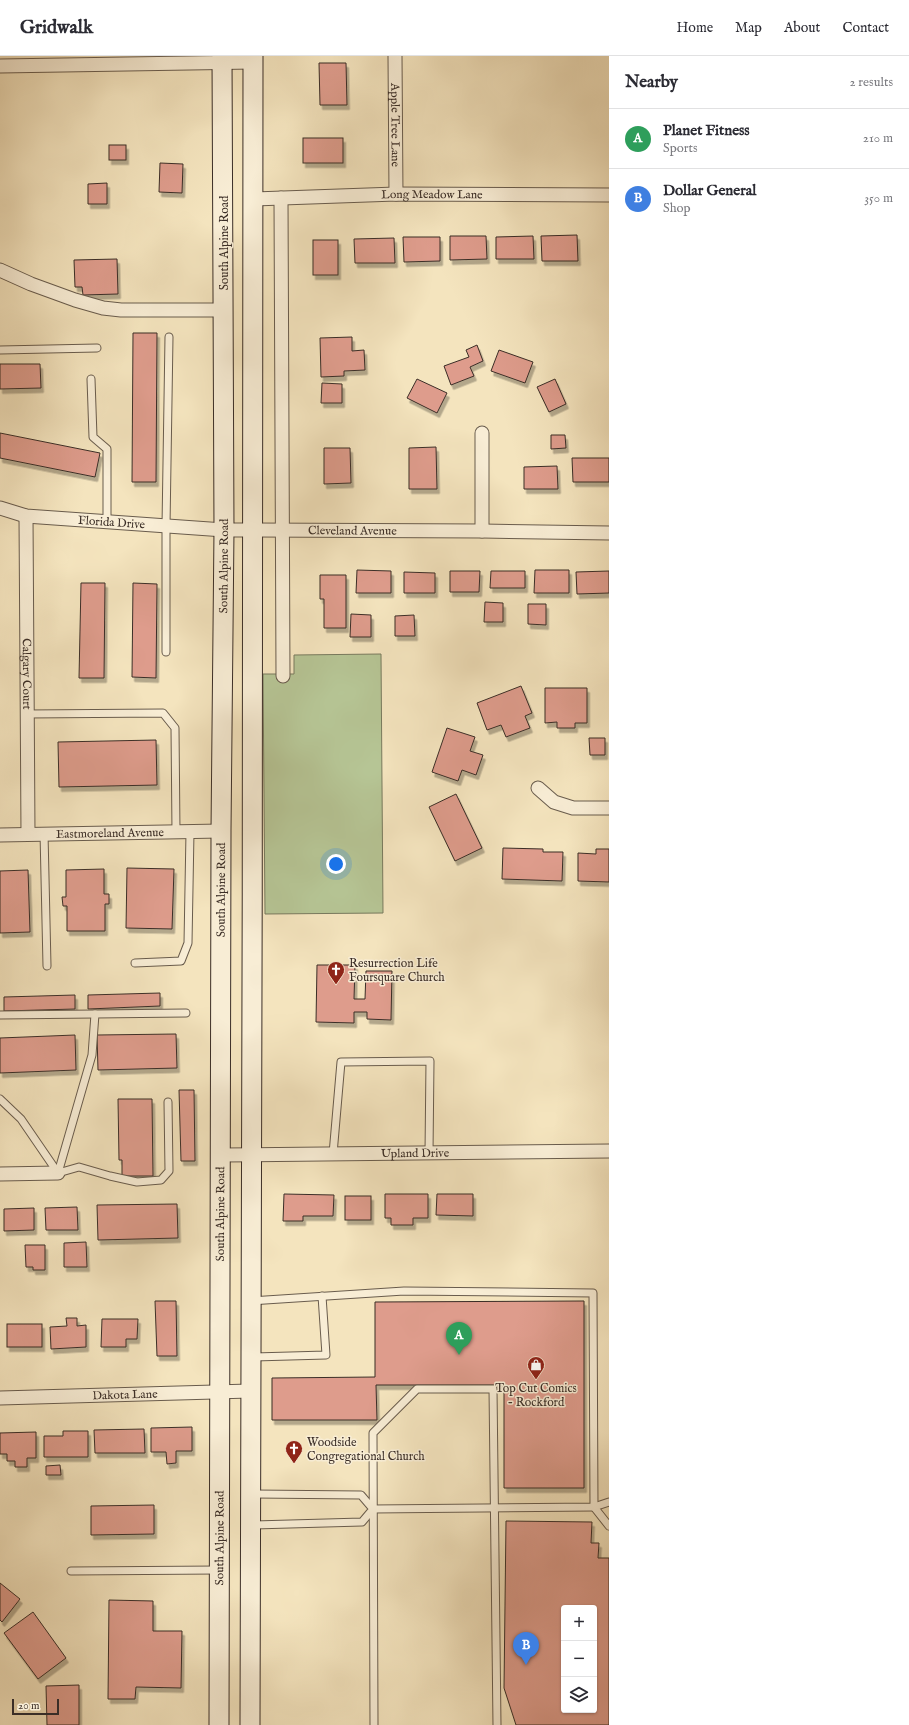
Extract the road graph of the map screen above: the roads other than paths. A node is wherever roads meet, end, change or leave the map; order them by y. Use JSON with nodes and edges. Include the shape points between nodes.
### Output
{"nodes":[{"id":1,"x":395,"y":56,"type":"edge"},
{"id":2,"x":222,"y":59,"type":"edge"},
{"id":3,"x":253,"y":59,"type":"edge"},
{"id":4,"x":112,"y":60,"type":"edge"},
{"id":5,"x":0,"y":66,"type":"edge"},
{"id":6,"x":396,"y":194,"type":"junction"},
{"id":7,"x":609,"y":195,"type":"edge"},
{"id":8,"x":281,"y":198,"type":"junction"},
{"id":9,"x":254,"y":199,"type":"junction"},
{"id":10,"x":4,"y":272,"type":"edge"},
{"id":11,"x":224,"y":310,"type":"junction"},
{"id":12,"x":169,"y":337,"type":"dead end"},
{"id":13,"x":97,"y":348,"type":"dead end"},
{"id":14,"x":0,"y":350,"type":"edge"},
{"id":15,"x":91,"y":379,"type":"dead end"},
{"id":16,"x":482,"y":433,"type":"dead end"},
{"id":17,"x":0,"y":508,"type":"edge"},
{"id":18,"x":26,"y":516,"type":"junction"},
{"id":19,"x":107,"y":522,"type":"junction"},
{"id":20,"x":166,"y":526,"type":"junction"},
{"id":21,"x":224,"y":530,"type":"junction"},
{"id":22,"x":253,"y":530,"type":"junction"},
{"id":23,"x":282,"y":530,"type":"junction"},
{"id":24,"x":482,"y":530,"type":"junction"},
{"id":25,"x":609,"y":532,"type":"edge"},
{"id":26,"x":166,"y":652,"type":"dead end"},
{"id":27,"x":283,"y":676,"type":"dead end"},
{"id":28,"x":27,"y":714,"type":"junction"},
{"id":29,"x":538,"y":788,"type":"dead end"},
{"id":30,"x":609,"y":808,"type":"edge"},
{"id":31,"x":221,"y":831,"type":"junction"},
{"id":32,"x":176,"y":832,"type":"junction"},
{"id":33,"x":190,"y":832,"type":"junction"},
{"id":34,"x":28,"y":833,"type":"junction"},
{"id":35,"x":44,"y":833,"type":"junction"},
{"id":36,"x":0,"y":835,"type":"edge"},
{"id":37,"x":134,"y":963,"type":"dead end"},
{"id":38,"x":47,"y":966,"type":"dead end"},
{"id":39,"x":186,"y":1013,"type":"dead end"},
{"id":40,"x":96,"y":1014,"type":"junction"},
{"id":41,"x":0,"y":1015,"type":"edge"},
{"id":42,"x":0,"y":1099,"type":"edge"},
{"id":43,"x":168,"y":1102,"type":"dead end"},
{"id":44,"x":609,"y":1151,"type":"edge"},
{"id":45,"x":429,"y":1153,"type":"junction"},
{"id":46,"x":333,"y":1154,"type":"junction"},
{"id":47,"x":220,"y":1155,"type":"junction"},
{"id":48,"x":251,"y":1155,"type":"junction"},
{"id":49,"x":58,"y":1173,"type":"junction"},
{"id":50,"x":0,"y":1174,"type":"edge"},
{"id":51,"x":322,"y":1296,"type":"junction"},
{"id":52,"x":250,"y":1301,"type":"junction"},
{"id":53,"x":250,"y":1357,"type":"junction"},
{"id":54,"x":250,"y":1391,"type":"junction"},
{"id":55,"x":220,"y":1392,"type":"junction"},
{"id":56,"x":0,"y":1398,"type":"edge"},
{"id":57,"x":250,"y":1494,"type":"junction"},
{"id":58,"x":609,"y":1502,"type":"edge"},
{"id":59,"x":594,"y":1507,"type":"junction"},
{"id":60,"x":495,"y":1508,"type":"junction"},
{"id":61,"x":373,"y":1509,"type":"junction"},
{"id":62,"x":250,"y":1525,"type":"junction"},
{"id":63,"x":609,"y":1526,"type":"edge"},
{"id":64,"x":220,"y":1570,"type":"junction"},
{"id":65,"x":71,"y":1571,"type":"dead end"},
{"id":66,"x":219,"y":1725,"type":"edge"},
{"id":67,"x":250,"y":1725,"type":"edge"},
{"id":68,"x":374,"y":1725,"type":"edge"},
{"id":69,"x":496,"y":1725,"type":"edge"}],
"edges":[{"from":1,"to":6,"type":"street","name":"Apple Tree Lane"},
{"from":2,"to":3,"type":"street"},
{"from":2,"to":4,"type":"street"},
{"from":2,"to":11,"type":"main road","name":"South Alpine Road"},
{"from":3,"to":9,"type":"main road"},
{"from":4,"to":5,"type":"street"},
{"from":6,"to":7,"type":"street","name":"Long Meadow Lane"},
{"from":6,"to":8,"type":"street","name":"Long Meadow Lane"},
{"from":8,"to":9,"type":"street","name":"Long Meadow Lane"},
{"from":8,"to":23,"type":"street"},
{"from":9,"to":22,"type":"main road"},
{"from":10,"to":11,"type":"street","via":[[68,298],[103,308]]},
{"from":11,"to":21,"type":"main road","name":"South Alpine Road"},
{"from":12,"to":20,"type":"lane"},
{"from":13,"to":14,"type":"lane"},
{"from":15,"to":19,"type":"lane","via":[[93,437],[107,449]]},
{"from":16,"to":24,"type":"street"},
{"from":17,"to":18,"type":"street","name":"Florida Drive"},
{"from":18,"to":19,"type":"street","name":"Florida Drive"},
{"from":18,"to":28,"type":"street","name":"Calgary Court"},
{"from":19,"to":20,"type":"street","name":"Florida Drive"},
{"from":20,"to":21,"type":"street","name":"Florida Drive"},
{"from":20,"to":26,"type":"lane"},
{"from":21,"to":22,"type":"street","name":"Cleveland Avenue"},
{"from":21,"to":31,"type":"main road","name":"South Alpine Road"},
{"from":22,"to":23,"type":"street","name":"Cleveland Avenue"},
{"from":22,"to":48,"type":"main road"},
{"from":23,"to":24,"type":"street","name":"Cleveland Avenue"},
{"from":23,"to":27,"type":"street"},
{"from":24,"to":25,"type":"street","name":"Cleveland Avenue"},
{"from":28,"to":32,"type":"lane","via":[[164,713],[175,728]]},
{"from":28,"to":34,"type":"street","name":"Calgary Court"},
{"from":29,"to":30,"type":"street","via":[[554,802],[573,808]]},
{"from":31,"to":33,"type":"street","name":"Eastmoreland Avenue"},
{"from":31,"to":47,"type":"main road","name":"South Alpine Road"},
{"from":32,"to":33,"type":"street","name":"Eastmoreland Avenue"},
{"from":32,"to":35,"type":"street","name":"Eastmoreland Avenue"},
{"from":33,"to":37,"type":"lane","via":[[188,943],[181,961]]},
{"from":34,"to":35,"type":"street","name":"Eastmoreland Avenue"},
{"from":34,"to":36,"type":"street","name":"Eastmoreland Avenue"},
{"from":35,"to":38,"type":"lane"},
{"from":39,"to":40,"type":"lane"},
{"from":40,"to":41,"type":"lane"},
{"from":40,"to":49,"type":"lane","via":[[92,1055]]},
{"from":42,"to":49,"type":"lane","via":[[21,1119]]},
{"from":43,"to":49,"type":"lane","via":[[168,1171],[161,1180],[137,1182],[79,1167]]},
{"from":44,"to":45,"type":"street","name":"Upland Drive"},
{"from":45,"to":46,"type":"street","name":"Upland Drive"},
{"from":45,"to":46,"type":"lane","via":[[430,1061],[341,1062]]},
{"from":46,"to":48,"type":"street","name":"Upland Drive"},
{"from":47,"to":48,"type":"street","name":"Upland Drive"},
{"from":47,"to":55,"type":"main road","name":"South Alpine Road"},
{"from":48,"to":52,"type":"main road"},
{"from":49,"to":50,"type":"street"},
{"from":51,"to":52,"type":"lane"},
{"from":51,"to":53,"type":"lane","via":[[326,1355]]},
{"from":51,"to":59,"type":"lane","via":[[404,1291],[594,1293]]},
{"from":52,"to":53,"type":"main road"},
{"from":53,"to":54,"type":"main road"},
{"from":54,"to":55,"type":"street","name":"Dakota Lane"},
{"from":54,"to":57,"type":"main road"},
{"from":55,"to":56,"type":"street","name":"Dakota Lane"},
{"from":55,"to":64,"type":"main road","name":"South Alpine Road"},
{"from":57,"to":61,"type":"lane","via":[[361,1495]]},
{"from":57,"to":62,"type":"main road"},
{"from":58,"to":59,"type":"lane"},
{"from":59,"to":60,"type":"lane"},
{"from":59,"to":63,"type":"lane"},
{"from":60,"to":61,"type":"lane"},
{"from":60,"to":61,"type":"lane","via":[[493,1389],[417,1389],[373,1433]]},
{"from":60,"to":69,"type":"lane"},
{"from":61,"to":62,"type":"lane","via":[[362,1522]]},
{"from":61,"to":68,"type":"lane"},
{"from":62,"to":67,"type":"main road"},
{"from":64,"to":65,"type":"lane"},
{"from":64,"to":66,"type":"main road","name":"South Alpine Road"}]}
